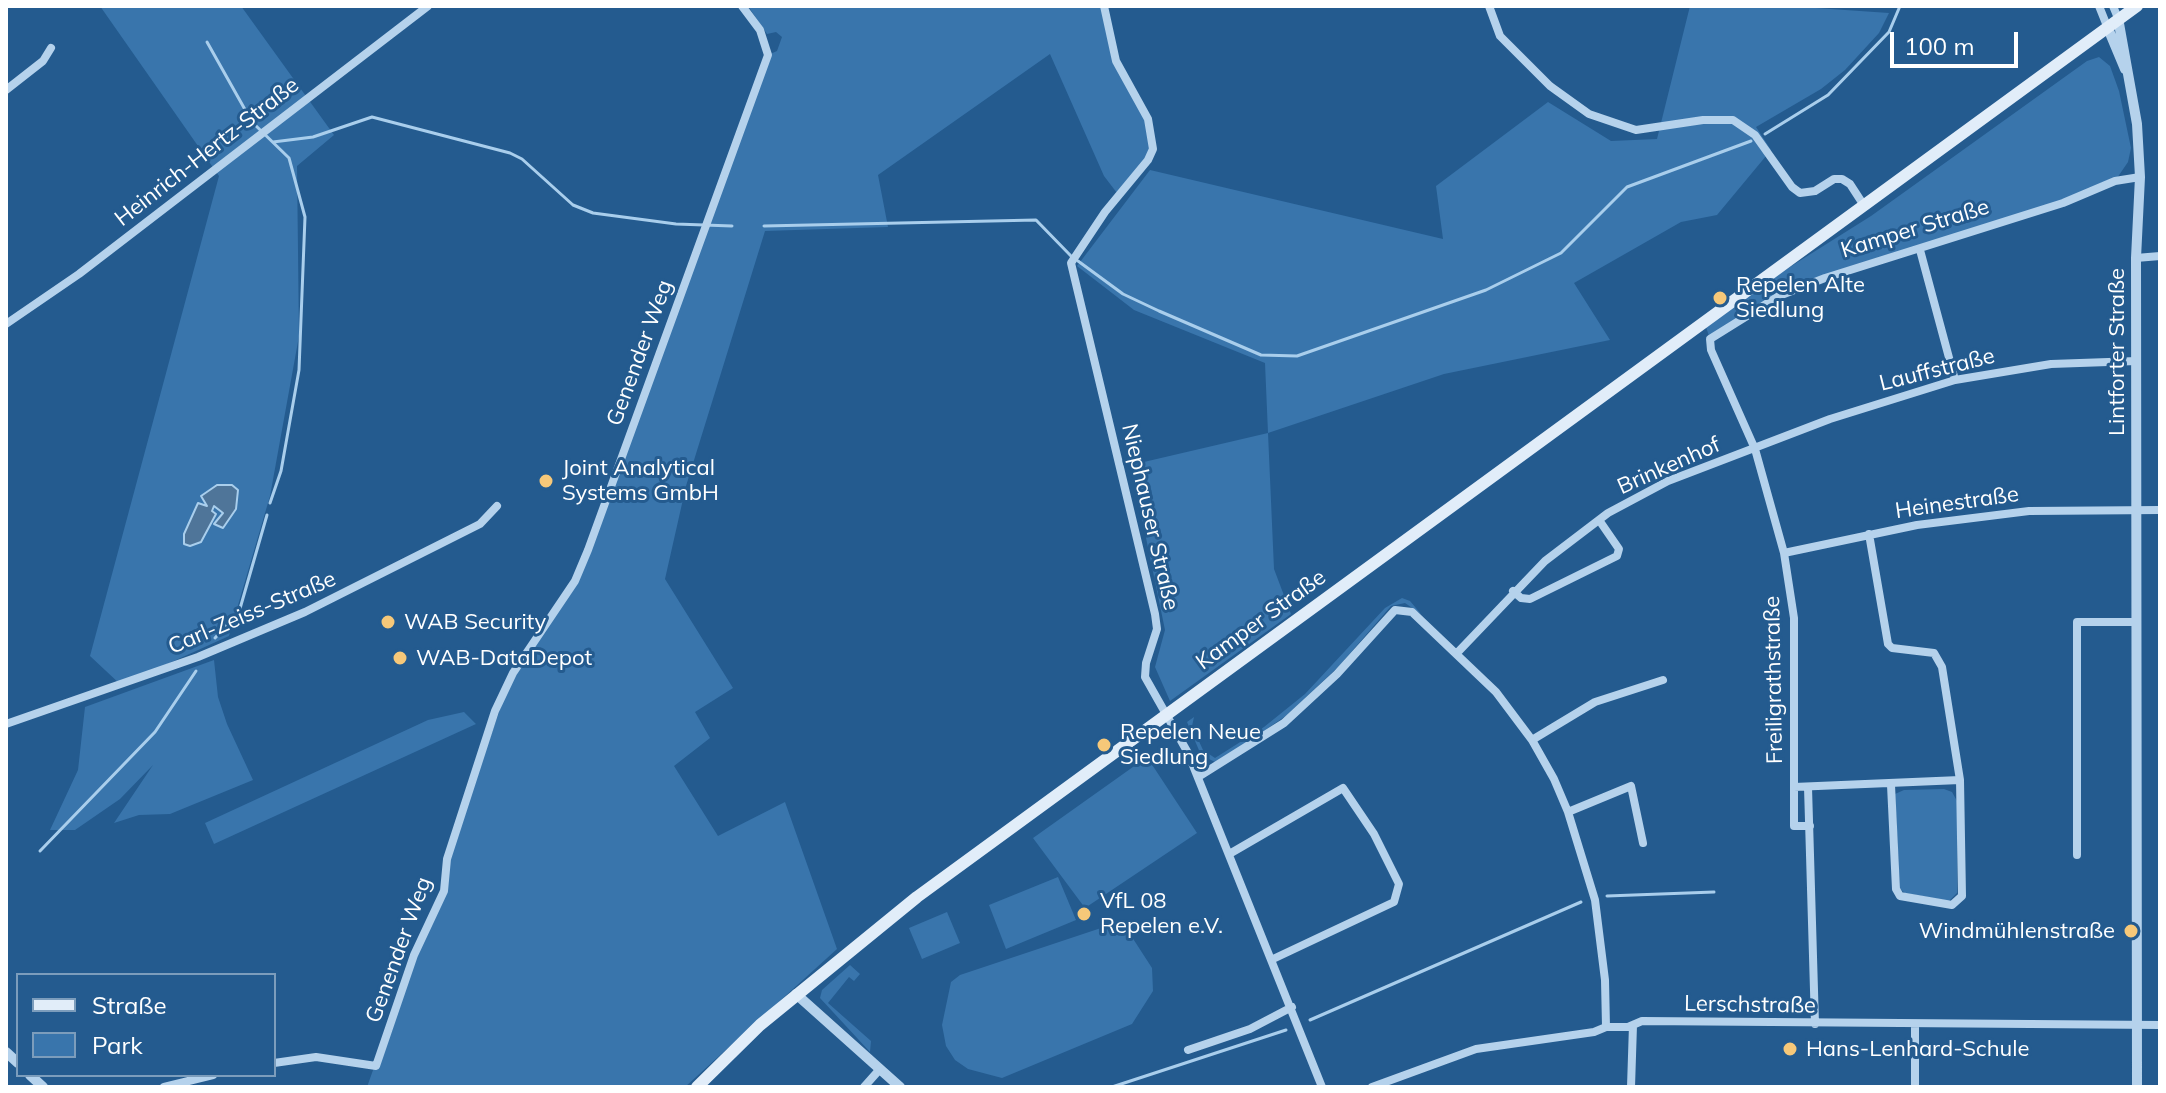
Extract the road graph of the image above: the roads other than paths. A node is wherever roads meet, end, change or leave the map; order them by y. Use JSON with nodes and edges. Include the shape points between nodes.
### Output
{"nodes":[{"id":1,"x":428,"y":6,"type":"edge"},
{"id":2,"x":742,"y":6,"type":"edge"},
{"id":3,"x":1104,"y":6,"type":"edge"},
{"id":4,"x":1489,"y":6,"type":"edge"},
{"id":5,"x":2099,"y":6,"type":"edge"},
{"id":6,"x":2137,"y":6,"type":"edge"},
{"id":7,"x":2112,"y":17,"type":"edge"},
{"id":8,"x":51,"y":48,"type":"dead end"},
{"id":9,"x":6,"y":90,"type":"edge"},
{"id":10,"x":2140,"y":177,"type":"junction"},
{"id":11,"x":1863,"y":204,"type":"junction"},
{"id":12,"x":1920,"y":250,"type":"junction"},
{"id":13,"x":2160,"y":256,"type":"edge"},
{"id":14,"x":2136,"y":258,"type":"junction"},
{"id":15,"x":6,"y":324,"type":"edge"},
{"id":16,"x":1710,"y":339,"type":"joint"},
{"id":17,"x":2137,"y":361,"type":"junction"},
{"id":18,"x":1955,"y":380,"type":"junction"},
{"id":19,"x":1755,"y":449,"type":"junction"},
{"id":20,"x":497,"y":506,"type":"dead end"},
{"id":21,"x":2137,"y":510,"type":"junction"},
{"id":22,"x":2160,"y":510,"type":"edge"},
{"id":23,"x":1599,"y":520,"type":"junction"},
{"id":24,"x":1869,"y":534,"type":"junction"},
{"id":25,"x":1784,"y":553,"type":"junction"},
{"id":26,"x":1513,"y":591,"type":"junction"},
{"id":27,"x":2137,"y":622,"type":"junction"},
{"id":28,"x":1458,"y":652,"type":"junction"},
{"id":29,"x":1663,"y":680,"type":"dead end"},
{"id":30,"x":1165,"y":716,"type":"junction"},
{"id":31,"x":6,"y":724,"type":"edge"},
{"id":32,"x":1532,"y":740,"type":"junction"},
{"id":33,"x":1198,"y":777,"type":"junction"},
{"id":34,"x":1960,"y":780,"type":"junction"},
{"id":35,"x":1891,"y":785,"type":"junction"},
{"id":36,"x":1794,"y":787,"type":"junction"},
{"id":37,"x":1808,"y":787,"type":"junction"},
{"id":38,"x":1568,"y":812,"type":"junction"},
{"id":39,"x":1810,"y":826,"type":"junction"},
{"id":40,"x":1643,"y":843,"type":"dead end"},
{"id":41,"x":1231,"y":853,"type":"junction"},
{"id":42,"x":2077,"y":855,"type":"dead end"},
{"id":43,"x":1273,"y":959,"type":"junction"},
{"id":44,"x":796,"y":994,"type":"junction"},
{"id":45,"x":1292,"y":1007,"type":"junction"},
{"id":46,"x":1815,"y":1024,"type":"junction"},
{"id":47,"x":1915,"y":1024,"type":"junction"},
{"id":48,"x":1633,"y":1025,"type":"junction"},
{"id":49,"x":2160,"y":1025,"type":"edge"},
{"id":50,"x":2137,"y":1026,"type":"junction"},
{"id":51,"x":1606,"y":1027,"type":"junction"},
{"id":52,"x":1188,"y":1050,"type":"dead end"},
{"id":53,"x":276,"y":1063,"type":"edge"},
{"id":54,"x":880,"y":1069,"type":"junction"},
{"id":55,"x":205,"y":1077,"type":"edge"},
{"id":56,"x":164,"y":1087,"type":"edge"},
{"id":57,"x":697,"y":1087,"type":"edge"},
{"id":58,"x":864,"y":1087,"type":"edge"},
{"id":59,"x":900,"y":1087,"type":"edge"},
{"id":60,"x":1322,"y":1087,"type":"edge"},
{"id":61,"x":1372,"y":1087,"type":"edge"},
{"id":62,"x":1631,"y":1087,"type":"edge"},
{"id":63,"x":1915,"y":1087,"type":"edge"},
{"id":64,"x":2137,"y":1087,"type":"edge"}],
"edges":[{"from":1,"to":15,"type":"street","name":"Heinrich-Hertz-Straße","via":[[79,274]]},
{"from":2,"to":53,"type":"street","name":"Genender Weg","via":[[760,30],[768,55],[575,581],[513,673],[495,711],[447,859],[444,891],[414,955],[376,1066],[316,1057]]},
{"from":3,"to":30,"type":"street","name":"Niephauser Straße","via":[[1116,61],[1148,119],[1153,149],[1071,263],[1155,614],[1157,629],[1145,677]]},
{"from":4,"to":11,"type":"street","name":"Kamper Straße","via":[[1500,36],[1550,86],[1604,122],[1636,130],[1733,120],[1755,135],[1800,193],[1842,179]]},
{"from":5,"to":7,"type":"street"},
{"from":6,"to":7,"type":"main road","name":"Kamper Straße"},
{"from":7,"to":10,"type":"street","name":"Lintforter Straße","via":[[2131,82]]},
{"from":7,"to":11,"type":"main road","name":"Kamper Straße"},
{"from":8,"to":9,"type":"street","via":[[43,61]]},
{"from":10,"to":12,"type":"street","name":"Kamper Straße","via":[[2115,181]]},
{"from":10,"to":14,"type":"street","name":"Lintforter Straße"},
{"from":11,"to":30,"type":"main road","name":"Kamper Straße"},
{"from":12,"to":16,"type":"street","name":"Kamper Straße","via":[[1779,296]]},
{"from":12,"to":18,"type":"street"},
{"from":13,"to":14,"type":"street"},
{"from":14,"to":17,"type":"street","name":"Lintforter Straße"},
{"from":16,"to":19,"type":"street","name":"Freiligrathstraße"},
{"from":17,"to":18,"type":"street","name":"Lauffstraße","via":[[2051,364]]},
{"from":17,"to":21,"type":"street","name":"Lintforter Straße"},
{"from":18,"to":19,"type":"street","name":"Lauffstraße"},
{"from":19,"to":23,"type":"street","name":"Brinkenhof","via":[[1668,481]]},
{"from":19,"to":25,"type":"street","name":"Freiligrathstraße"},
{"from":20,"to":31,"type":"street","name":"Carl-Zeiss-Straße","via":[[480,524],[305,612],[198,657]]},
{"from":21,"to":22,"type":"street","name":"Heinestraße"},
{"from":21,"to":24,"type":"street","name":"Heinestraße","via":[[2029,511]]},
{"from":21,"to":27,"type":"street","name":"Lintforter Straße"},
{"from":23,"to":26,"type":"street","name":"Brinkenhof"},
{"from":23,"to":26,"type":"street","name":"Brinkenhof","via":[[1619,549],[1617,556],[1530,599]]},
{"from":24,"to":25,"type":"street","name":"Heinestraße"},
{"from":24,"to":34,"type":"street","via":[[1888,644],[1934,653],[1942,667]]},
{"from":25,"to":36,"type":"street","name":"Freiligrathstraße","via":[[1794,618]]},
{"from":26,"to":28,"type":"street","name":"Brinkenhof"},
{"from":27,"to":42,"type":"street","via":[[2077,622]]},
{"from":27,"to":50,"type":"street","name":"Lintforter Straße"},
{"from":28,"to":32,"type":"street"},
{"from":28,"to":33,"type":"street","via":[[1404,609],[1395,610],[1284,723]]},
{"from":29,"to":32,"type":"street","via":[[1595,702]]},
{"from":30,"to":33,"type":"street","name":"Niephauser Straße"},
{"from":30,"to":44,"type":"main road","name":"Kamper Straße","via":[[917,897]]},
{"from":32,"to":38,"type":"street"},
{"from":33,"to":41,"type":"street","name":"Niephauser Straße"},
{"from":34,"to":35,"type":"street"},
{"from":34,"to":35,"type":"street","via":[[1962,896],[1952,905],[1900,896],[1896,889]]},
{"from":35,"to":37,"type":"street"},
{"from":36,"to":37,"type":"street"},
{"from":36,"to":39,"type":"street","name":"Freiligrathstraße","via":[[1794,826]]},
{"from":37,"to":39,"type":"street","name":"Freiligrathstraße"},
{"from":38,"to":40,"type":"street","via":[[1631,786]]},
{"from":38,"to":51,"type":"street","via":[[1600,924]]},
{"from":39,"to":46,"type":"street","name":"Freiligrathstraße"},
{"from":41,"to":43,"type":"street","name":"Niephauser Straße"},
{"from":41,"to":43,"type":"street","via":[[1343,788],[1399,884],[1394,902]]},
{"from":43,"to":45,"type":"street","name":"Niephauser Straße"},
{"from":44,"to":54,"type":"street"},
{"from":44,"to":57,"type":"main road","name":"Kamper Straße"},
{"from":45,"to":52,"type":"street","via":[[1250,1029]]},
{"from":45,"to":60,"type":"street","name":"Niephauser Straße"},
{"from":46,"to":47,"type":"street","name":"Lerschstraße"},
{"from":46,"to":48,"type":"street","name":"Lerschstraße"},
{"from":47,"to":50,"type":"street","name":"Lerschstraße"},
{"from":47,"to":63,"type":"street"},
{"from":48,"to":51,"type":"street","name":"Lerschstraße"},
{"from":48,"to":62,"type":"street"},
{"from":49,"to":50,"type":"street"},
{"from":50,"to":64,"type":"street","name":"Lintforter Straße"},
{"from":51,"to":61,"type":"street","name":"Lerschstraße","via":[[1476,1049]]},
{"from":54,"to":58,"type":"street"},
{"from":54,"to":59,"type":"street"},
{"from":55,"to":56,"type":"street"}]}
